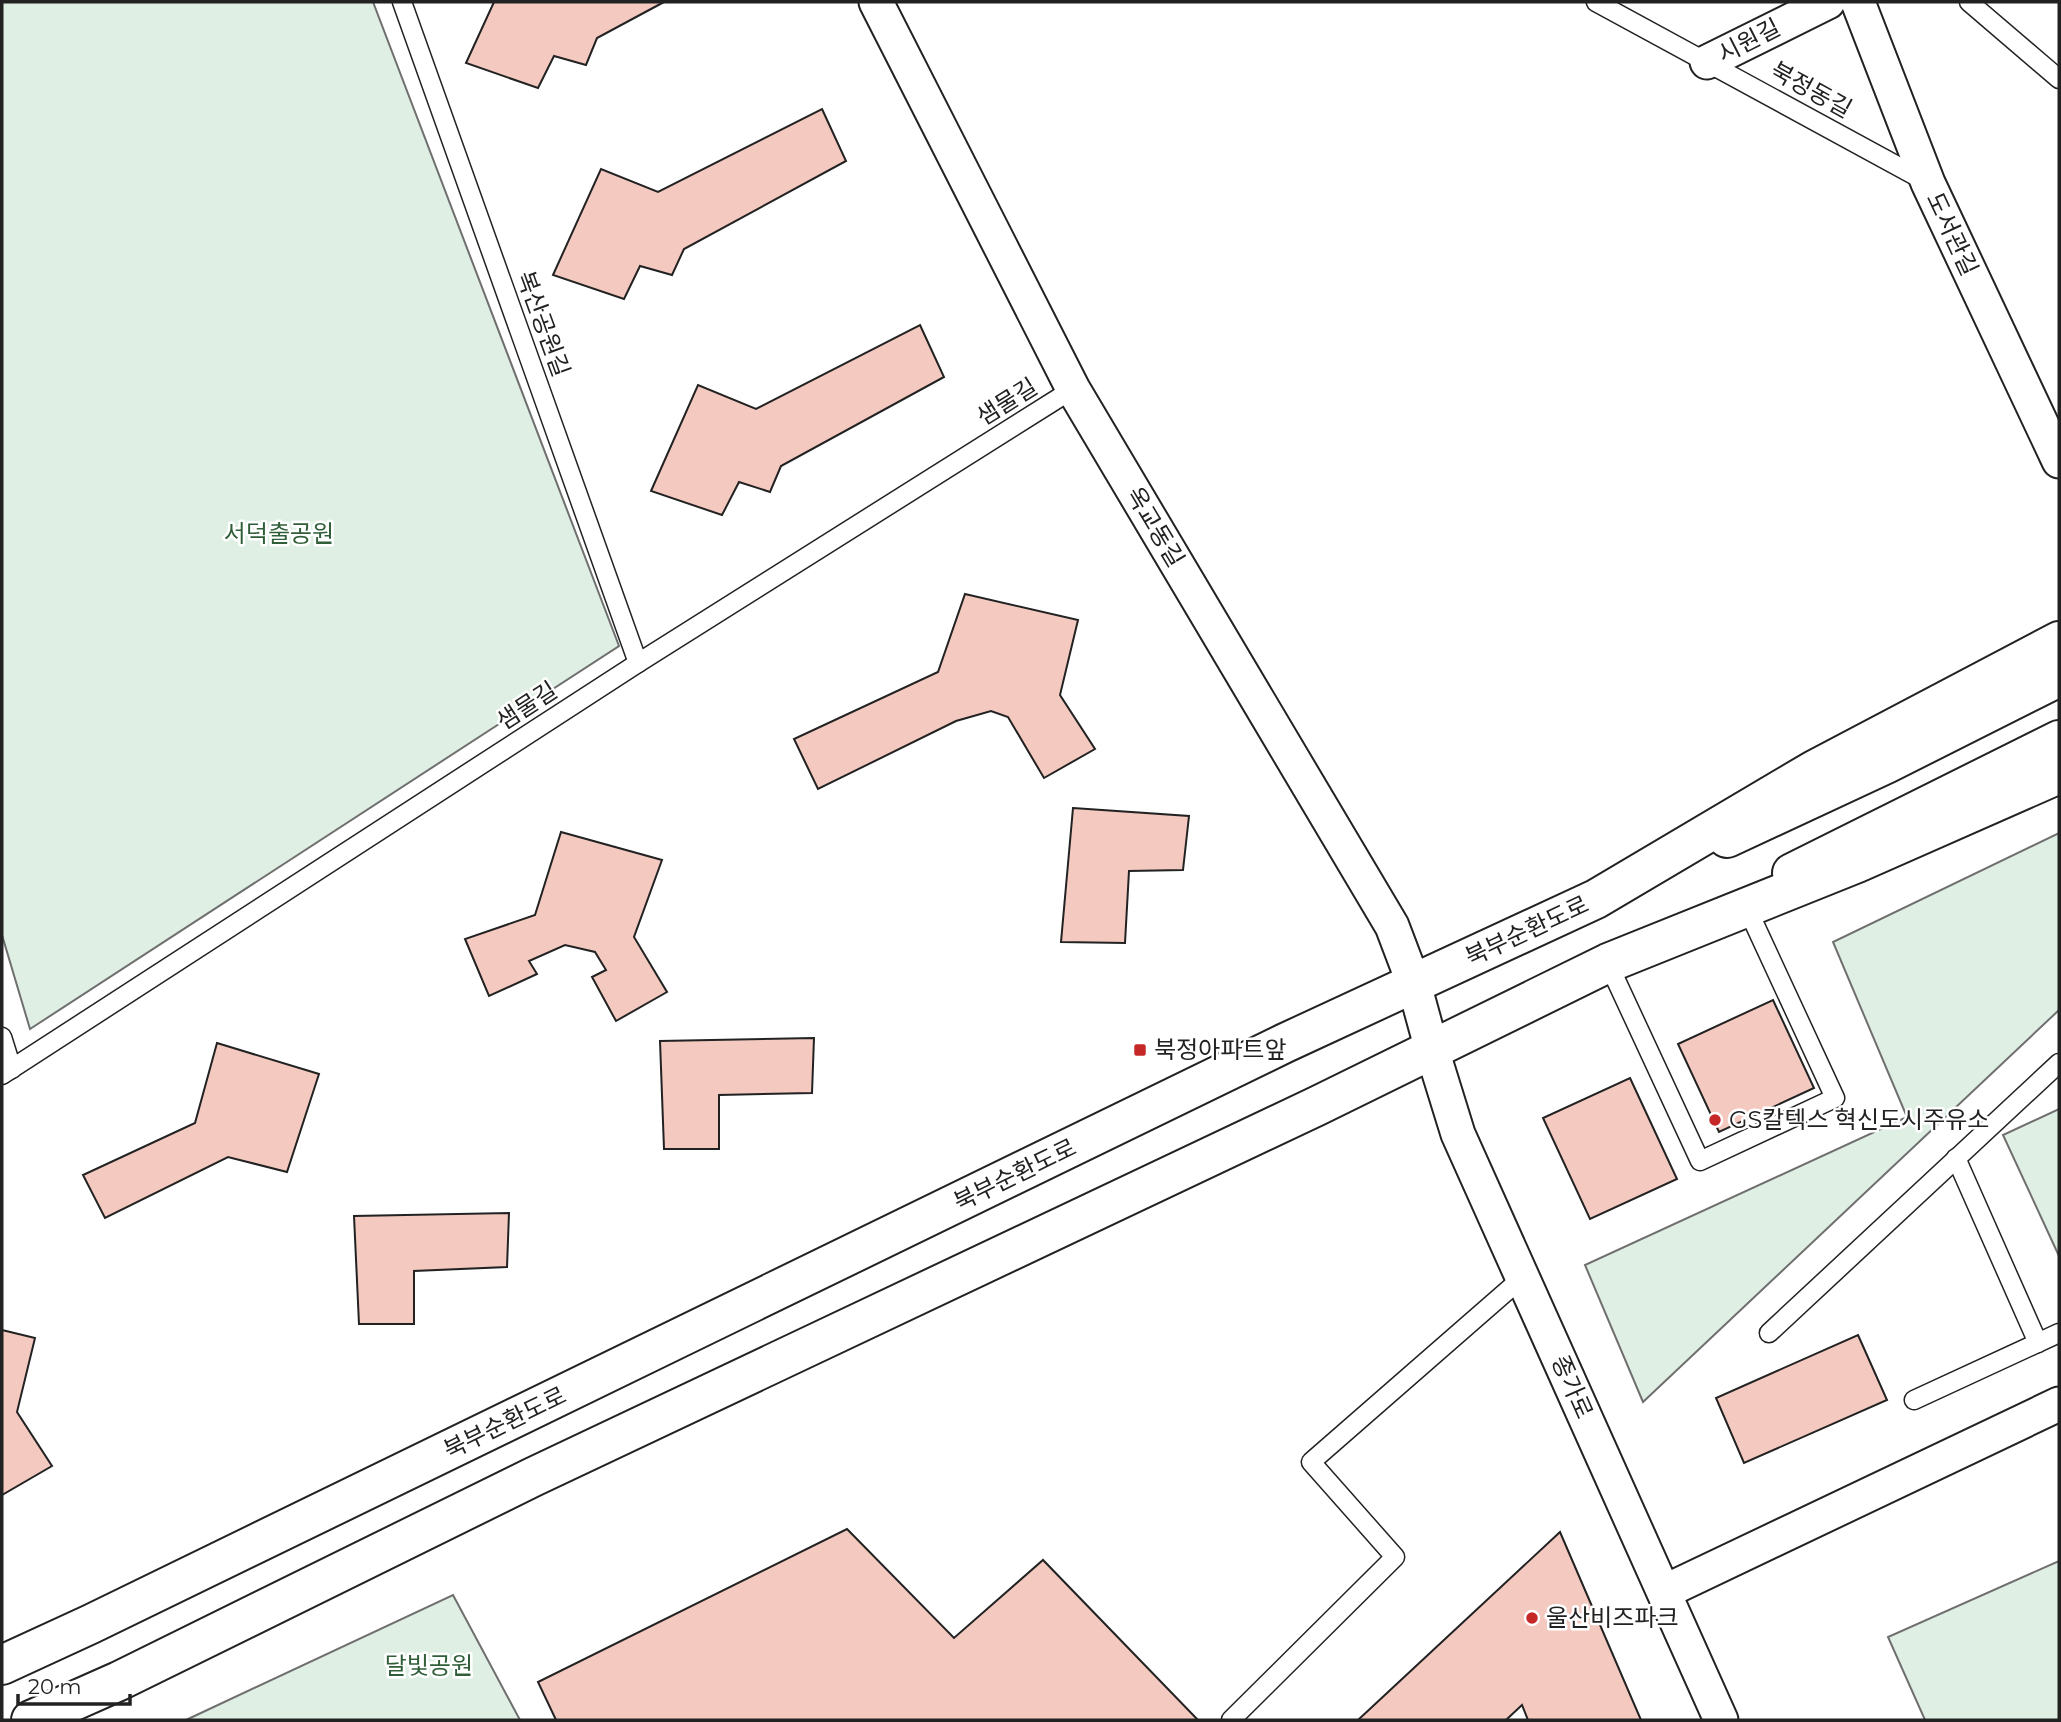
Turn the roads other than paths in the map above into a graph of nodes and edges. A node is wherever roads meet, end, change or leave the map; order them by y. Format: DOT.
graph roads {
  1 [pos="402,2"];
  2 [pos="876,2"];
  3 [pos="1596,2"];
  4 [pos="1828,2"];
  5 [pos="1857,2"];
  6 [pos="1969,2"];
  7 [pos="1707,62"];
  8 [pos="2059,79"];
  9 [pos="1928,183"];
  10 [pos="1073,389"];
  11 [pos="2059,461"];
  12 [pos="2059,641"];
  13 [pos="638,663"];
  14 [pos="2045,684"];
  15 [pos="2058,752"];
  16 [pos="1596,899"];
  17 [pos="1747,908"];
  18 [pos="1616,960"];
  19 [pos="1414,984"];
  20 [pos="2,1037"];
  21 [pos="1432,1050"];
  22 [pos="2059,1063"];
  23 [pos="7,1072"];
  24 [pos="1956,1158"];
  25 [pos="1523,1277"];
  26 [pos="1769,1333"];
  27 [pos="2059,1334"];
  28 [pos="2038,1343"];
  29 [pos="1914,1400"];
  30 [pos="2059,1405"];
  31 [pos="1664,1592"];
  32 [pos="2,1665"];
  33 [pos="31,1720"];
  34 [pos="1231,1720"];
  35 [pos="1721,1720"];
  1 -- 13 [label="lane, 복산공원길"];
  2 -- 10 [label="street, 옥교동길"];
  3 -- 7 [label="lane, 북정동길"];
  4 -- 7 [label="street, 시원길"];
  5 -- 9 [label="street, 도서관길"];
  6 -- 8 [label="lane"];
  7 -- 9 [label="lane, 북정동길"];
  9 -- 11 [label="street, 도서관길"];
  10 -- 13 [label="lane, 샘물길"];
  10 -- 19 [label="street, 옥교동길"];
  12 -- 16 [label="main road"];
  13 -- 23 [label="lane, 샘물길"];
  14 -- 16 [label="main road, 북부순환도로"];
  15 -- 17 [label="main road"];
  15 -- 18 [label="main road"];
  16 -- 19 [label="main road, 북부순환도로"];
  17 -- 18 [label="main road"];
  17 -- 18 [label="lane"];
  18 -- 21 [label="main road"];
  19 -- 21 [label="street, 옥교동길"];
  19 -- 32 [label="main road, 북부순환도로"];
  20 -- 23 [label="lane"];
  21 -- 25 [label="street, 종가로"];
  21 -- 33 [label="main road"];
  22 -- 24 [label="lane"];
  24 -- 26 [label="lane"];
  24 -- 28 [label="lane"];
  25 -- 31 [label="street, 종가로"];
  25 -- 34 [label="lane"];
  27 -- 28 [label="lane"];
  28 -- 29 [label="lane"];
  30 -- 31 [label="street"];
  31 -- 35 [label="street, 종가로"];
}
